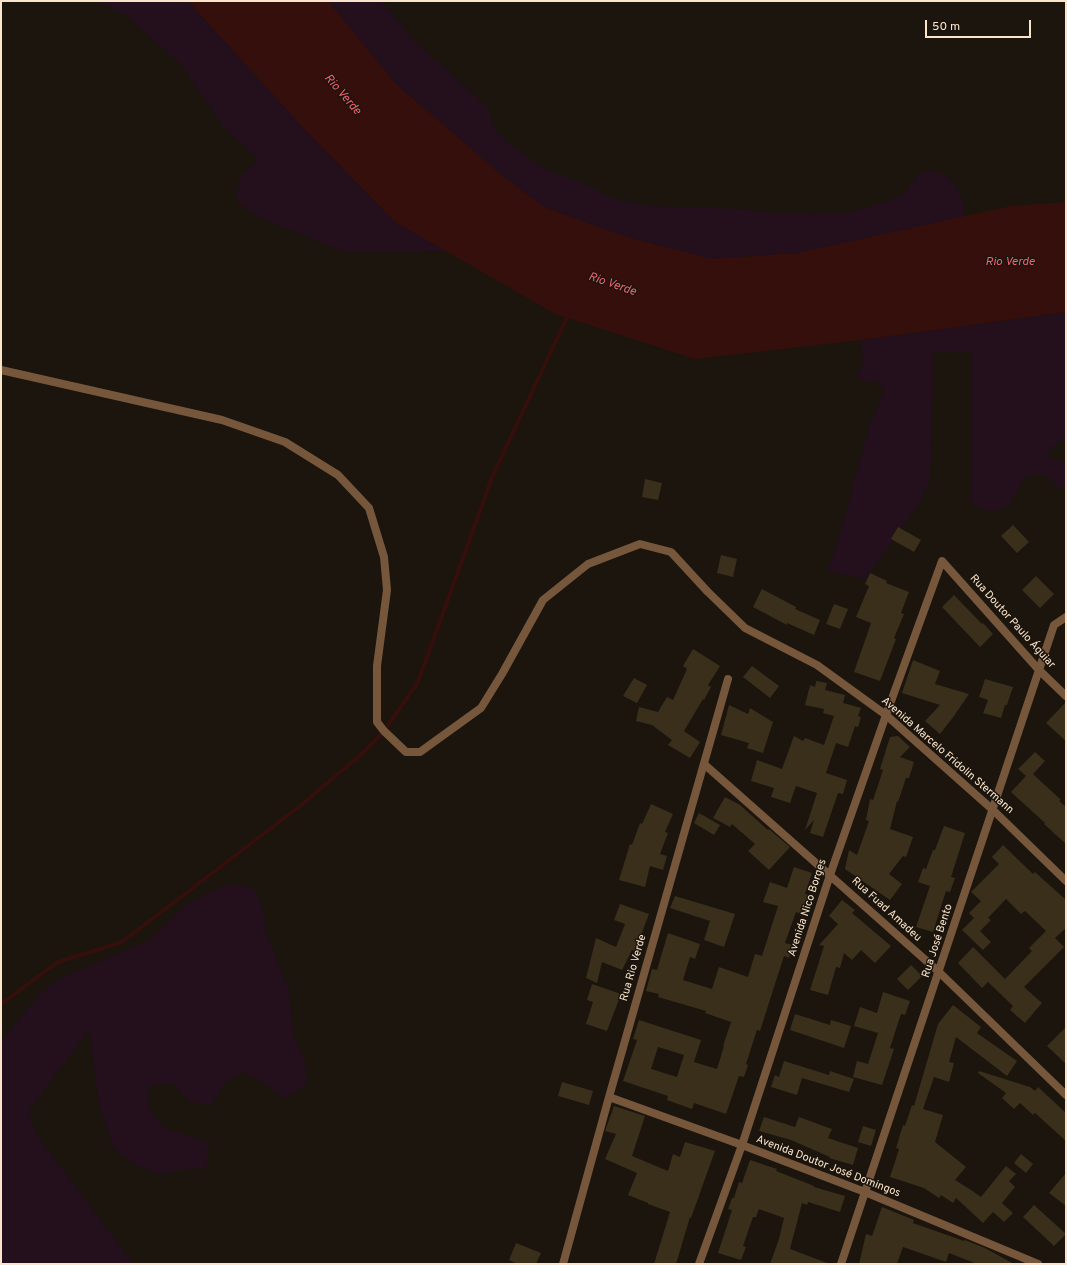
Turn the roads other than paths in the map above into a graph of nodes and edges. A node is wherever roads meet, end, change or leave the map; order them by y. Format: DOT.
graph roads {
  1 [pos="1,370"];
  2 [pos="942,561"];
  3 [pos="1066,617"];
  4 [pos="1038,670"];
  5 [pos="728,679"];
  6 [pos="1066,696"];
  7 [pos="886,715"];
  8 [pos="704,764"];
  9 [pos="993,810"];
  10 [pos="830,875"];
  11 [pos="1066,881"];
  12 [pos="939,972"];
  13 [pos="1066,1095"];
  14 [pos="608,1097"];
  15 [pos="742,1145"];
  16 [pos="865,1192"];
  17 [pos="563,1264"];
  18 [pos="699,1264"];
  19 [pos="841,1264"];
  20 [pos="1038,1264"];
  1 -- 7 [label="street, Avenida Marcelo Fridolin Stermann"];
  2 -- 4 [label="street, Rua Doutor Paulo Águiar"];
  2 -- 7 [label="street, Avenida Nico Borges"];
  3 -- 4 [label="street, Rua José Bento"];
  4 -- 6 [label="street, Rua Doutor Paulo Águiar"];
  4 -- 9 [label="street, Rua José Bento"];
  5 -- 8 [label="street, Rua Rio Verde"];
  7 -- 9 [label="street, Avenida Marcelo Fridolin Stermann"];
  7 -- 10 [label="street, Avenida Nico Borges"];
  8 -- 10 [label="street, Rua Fuad Amadeu"];
  8 -- 14 [label="street, Rua Rio Verde"];
  9 -- 11 [label="street, Avenida Marcelo Fridolin Stermann"];
  9 -- 12 [label="street, Rua José Bento"];
  10 -- 12 [label="street, Rua Fuad Amadeu"];
  10 -- 15 [label="street, Avenida Nico Borges"];
  12 -- 13 [label="street, Rua Fuad Amadeu"];
  12 -- 16 [label="street, Rua José Bento"];
  14 -- 15 [label="street, Avenida Doutor José Domingos"];
  14 -- 17 [label="street, Rua Rio Verde"];
  15 -- 16 [label="street, Avenida Doutor José Domingos"];
  15 -- 18 [label="street, Avenida Nico Borges"];
  16 -- 19 [label="street, Rua José Bento"];
  16 -- 20 [label="street, Avenida Doutor José Domingos"];
}
